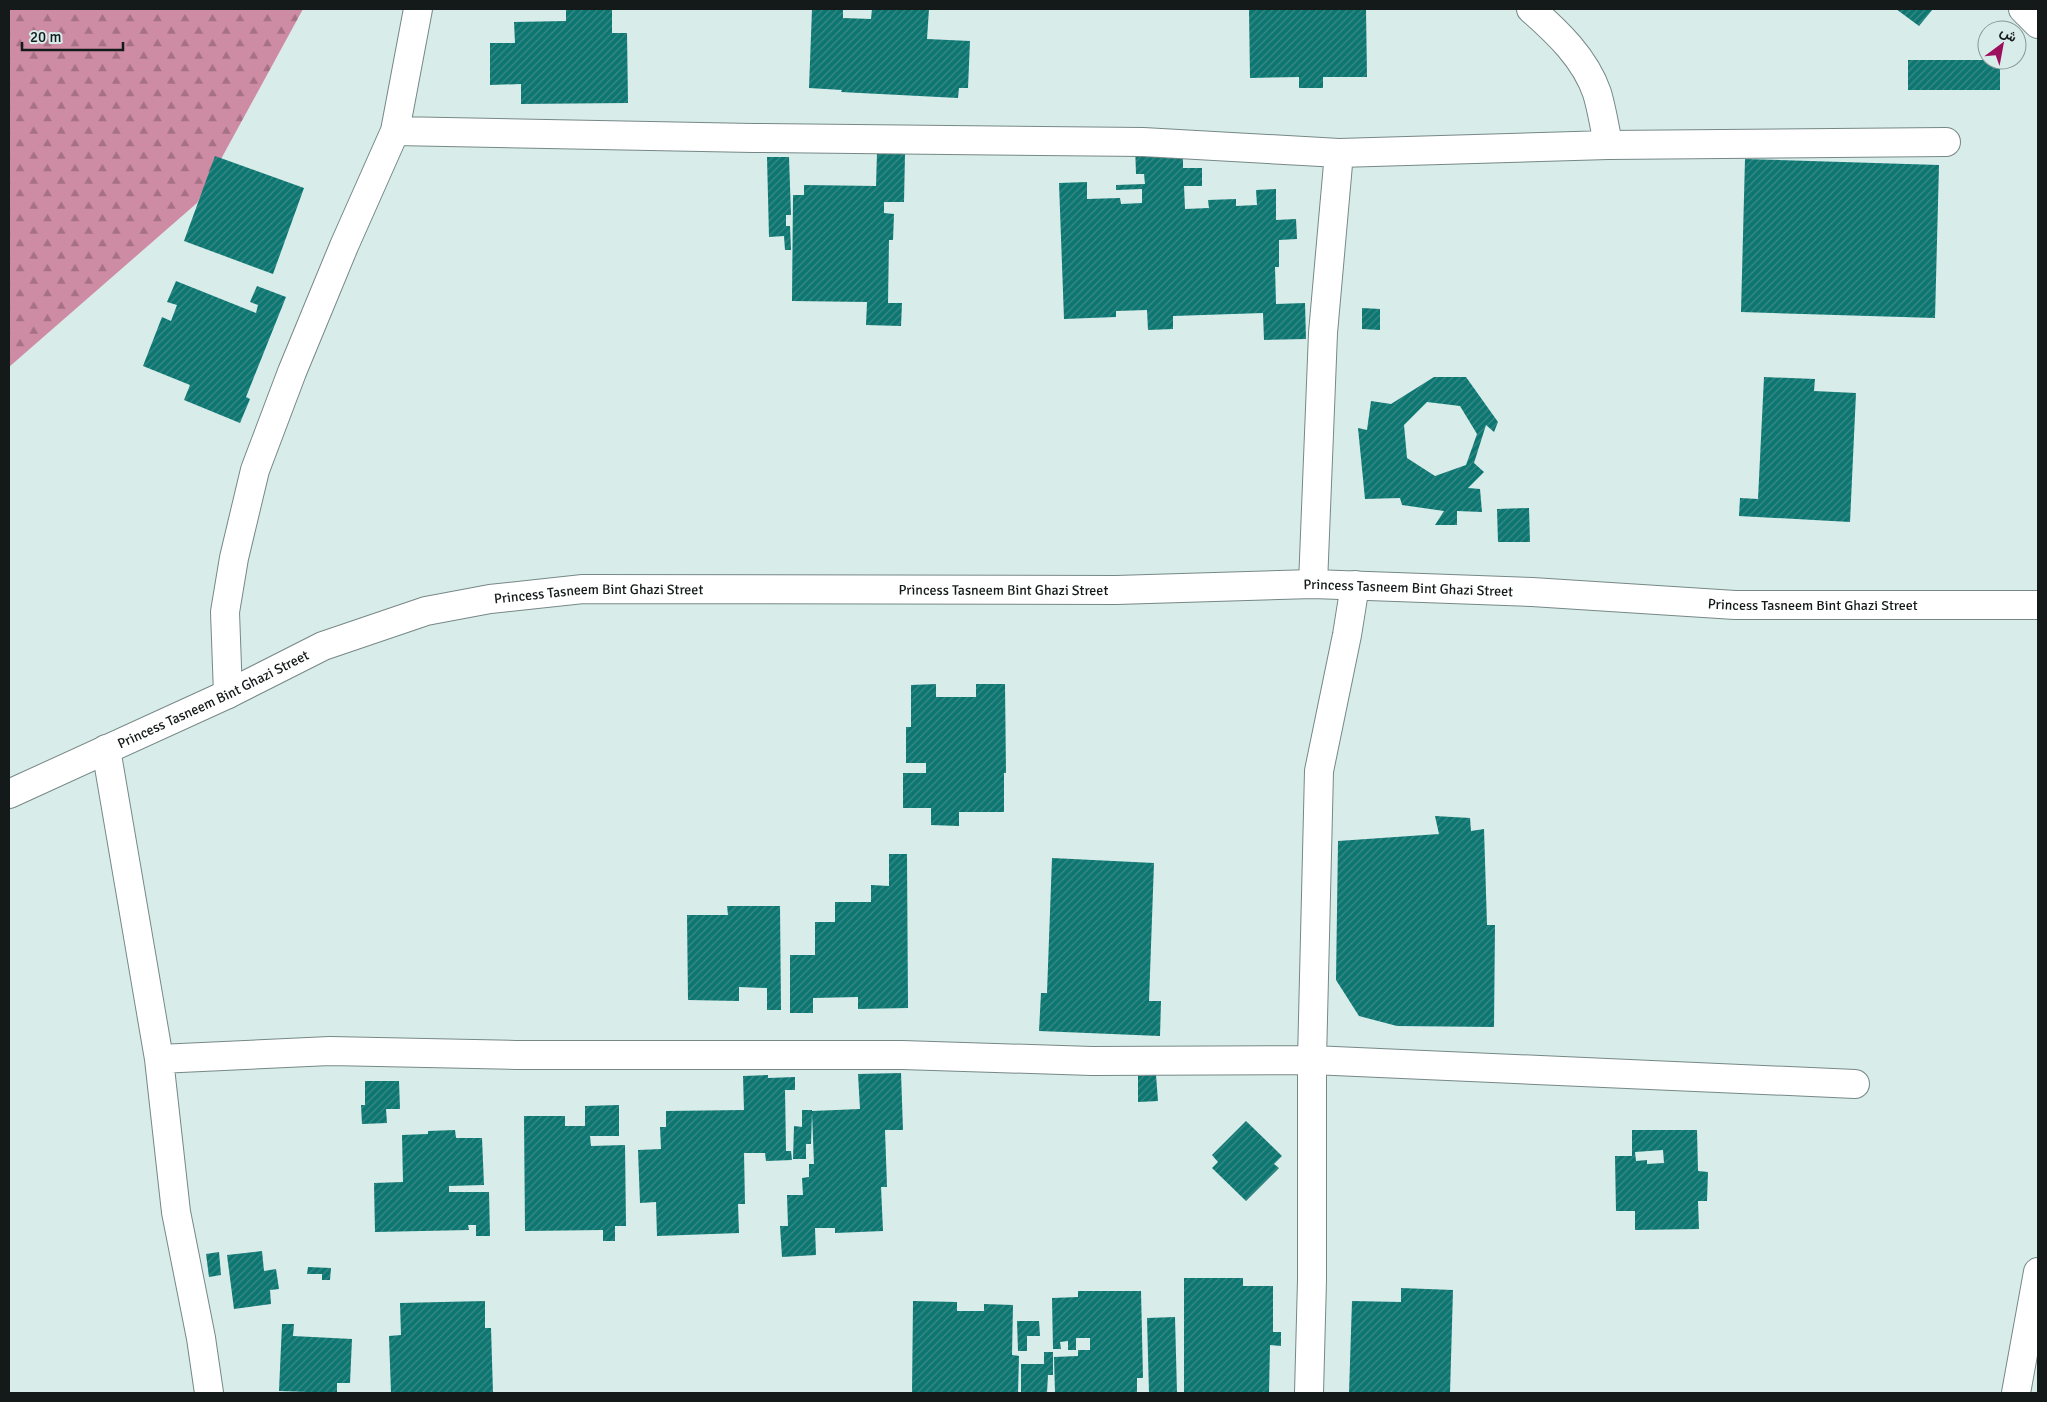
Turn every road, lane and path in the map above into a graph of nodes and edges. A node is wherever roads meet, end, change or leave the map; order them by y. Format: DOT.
graph roads {
  1 [pos="418,9"];
  2 [pos="1531,9"];
  3 [pos="2024,9"];
  4 [pos="2038,24"];
  5 [pos="395,131"];
  6 [pos="1946,142"];
  7 [pos="1608,146"];
  8 [pos="1339,153"];
  9 [pos="1314,584"];
  10 [pos="1355,585"];
  11 [pos="2038,605"];
  12 [pos="228,694"];
  13 [pos="106,749"];
  14 [pos="9,794"];
  15 [pos="158,1059"];
  16 [pos="1312,1060"];
  17 [pos="1855,1084"];
  18 [pos="2038,1272"];
  19 [pos="2033,1328"];
  20 [pos="209,1393"];
  21 [pos="1308,1393"];
  22 [pos="2016,1393"];
  1 -- 5 [label="street"];
  2 -- 7 [label="street"];
  3 -- 4 [label="street"];
  5 -- 8 [label="street"];
  5 -- 12 [label="street"];
  6 -- 7 [label="street"];
  7 -- 8 [label="street"];
  8 -- 9 [label="street"];
  9 -- 10 [label="street, Princess Tasneem Bint Ghazi Street"];
  9 -- 12 [label="street, Princess Tasneem Bint Ghazi Street"];
  10 -- 11 [label="street, Princess Tasneem Bint Ghazi Street"];
  10 -- 16 [label="street"];
  12 -- 13 [label="street, Princess Tasneem Bint Ghazi Street"];
  13 -- 14 [label="street, Princess Tasneem Bint Ghazi Street"];
  13 -- 15 [label="street"];
  15 -- 16 [label="street"];
  15 -- 20 [label="street"];
  16 -- 17 [label="street"];
  16 -- 21 [label="street"];
  18 -- 19 [label="street"];
  19 -- 22 [label="street"];
}
